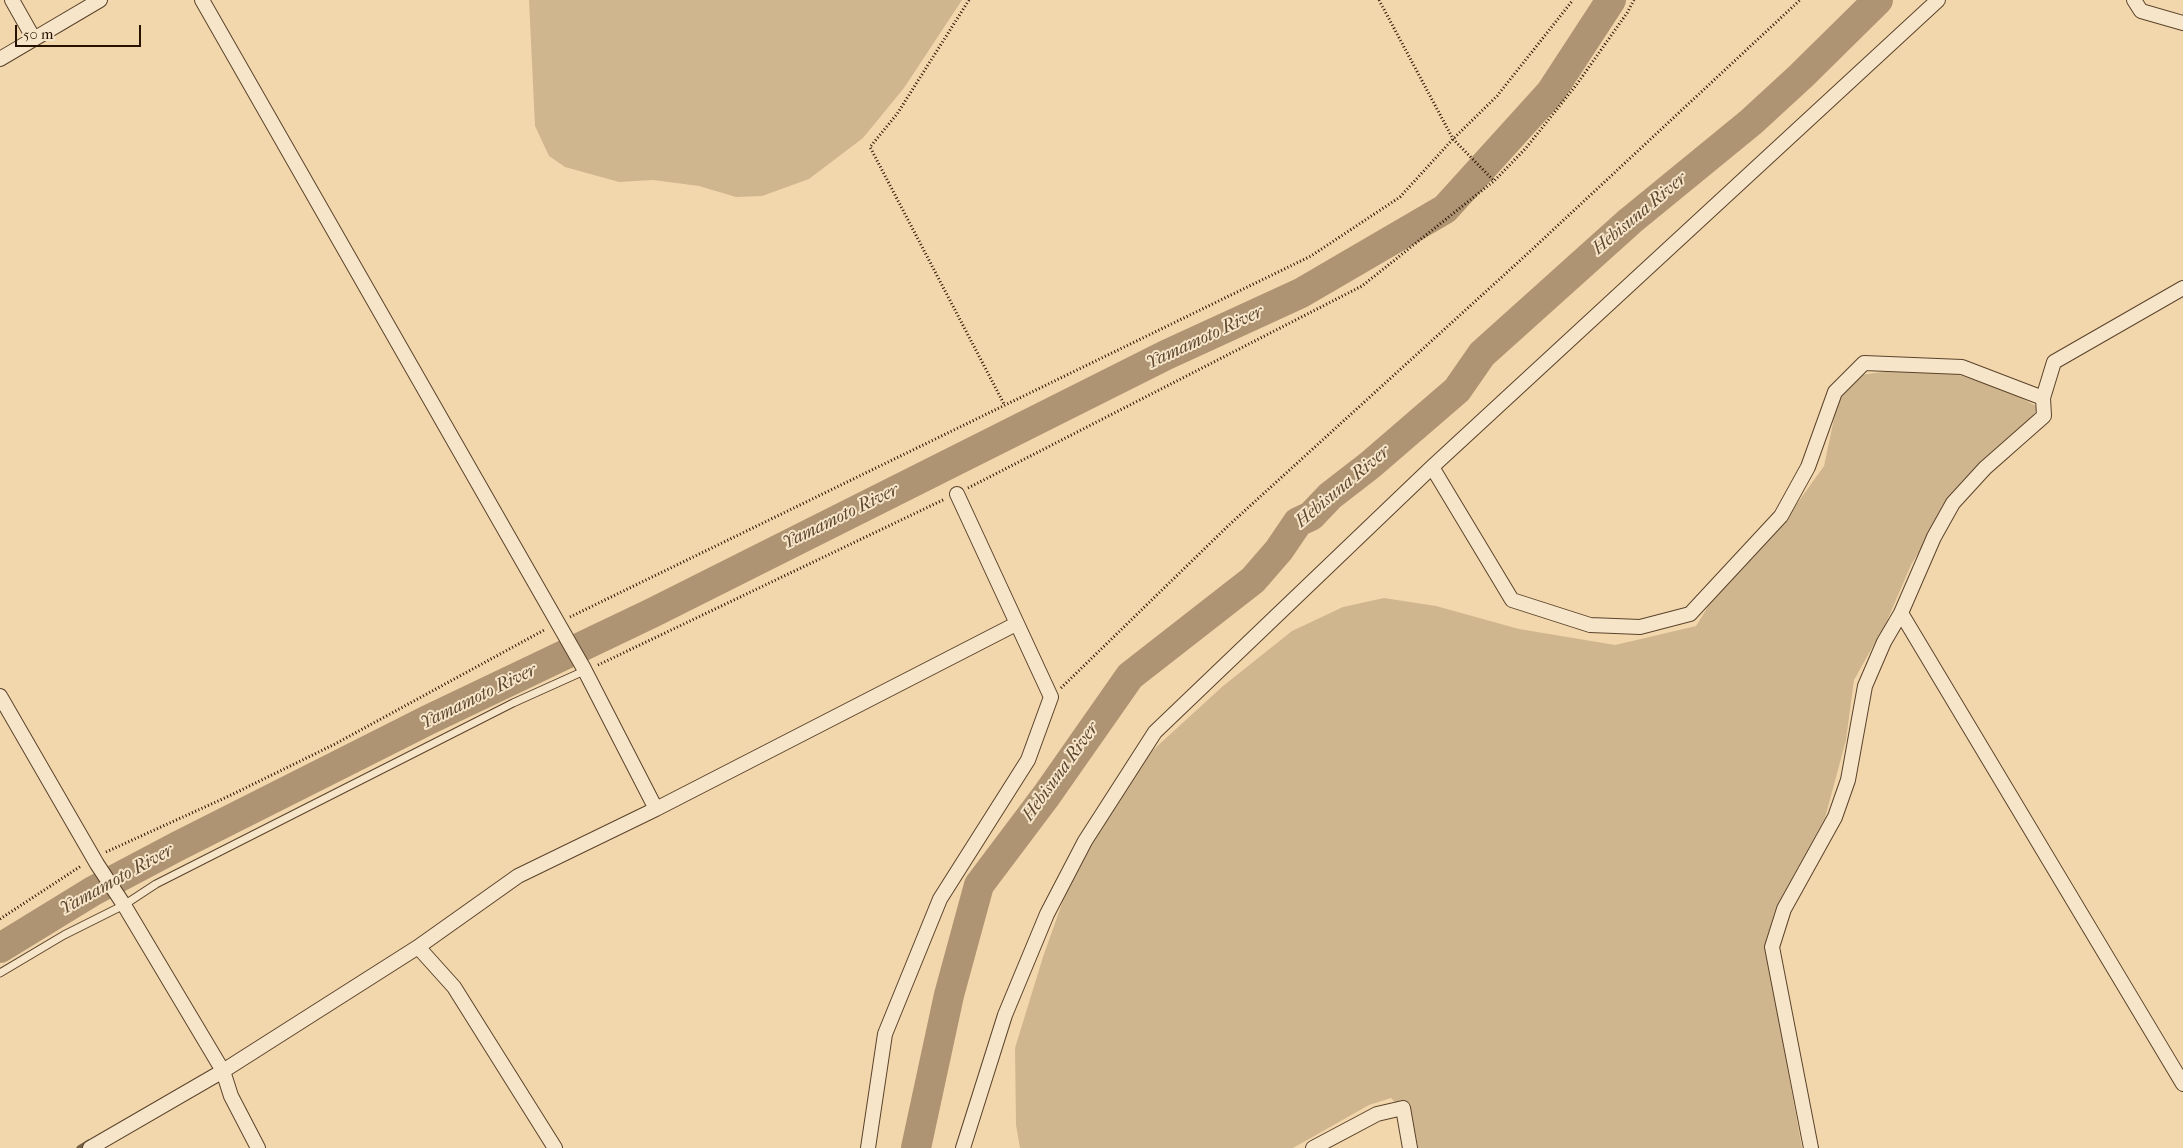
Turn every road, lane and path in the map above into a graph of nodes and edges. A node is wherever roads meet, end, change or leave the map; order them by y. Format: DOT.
graph roads {
  1 [pos="12,0"];
  2 [pos="100,0"];
  3 [pos="202,0"];
  4 [pos="968,0"];
  5 [pos="1380,0"];
  6 [pos="1574,0"];
  7 [pos="1634,0"];
  8 [pos="1800,0"];
  9 [pos="1938,0"];
  10 [pos="2134,0"];
  11 [pos="2183,23"];
  12 [pos="34,39"];
  13 [pos="0,59"];
  14 [pos="1453,139"];
  15 [pos="1494,181"];
  16 [pos="2183,288"];
  17 [pos="2043,398"];
  18 [pos="1004,404"];
  19 [pos="1432,467"];
  20 [pos="957,494"];
  21 [pos="1901,614"];
  22 [pos="1016,624"];
  23 [pos="559,627"];
  24 [pos="584,669"];
  25 [pos="0,696"];
  26 [pos="1051,697"];
  27 [pos="656,809"];
  28 [pos="96,861"];
  29 [pos="122,902"];
  30 [pos="0,919"];
  31 [pos="418,947"];
  32 [pos="0,974"];
  33 [pos="223,1071"];
  34 [pos="2183,1084"];
  35 [pos="90,1148"];
  36 [pos="258,1148"];
  37 [pos="556,1148"];
  38 [pos="868,1148"];
  39 [pos="963,1148"];
  40 [pos="1313,1148"];
  41 [pos="1410,1148"];
  42 [pos="1811,1148"];
  1 -- 12 [label="street"];
  2 -- 12 [label="street"];
  3 -- 23 [label="street"];
  4 -- 18 [label="path"];
  5 -- 14 [label="path"];
  6 -- 14 [label="path"];
  7 -- 15 [label="path"];
  8 -- 26 [label="path"];
  9 -- 19 [label="street"];
  10 -- 11 [label="street"];
  12 -- 13 [label="street"];
  14 -- 15 [label="path"];
  14 -- 18 [label="path"];
  15 -- 20 [label="path"];
  16 -- 17 [label="street"];
  17 -- 19 [label="street"];
  17 -- 21 [label="street"];
  18 -- 23 [label="path"];
  19 -- 39 [label="street"];
  20 -- 22 [label="street"];
  20 -- 24 [label="path"];
  21 -- 34 [label="street"];
  21 -- 42 [label="street"];
  22 -- 26 [label="street"];
  22 -- 27 [label="street"];
  23 -- 24 [label="street"];
  23 -- 28 [label="path"];
  24 -- 27 [label="street"];
  24 -- 29 [label="lane"];
  25 -- 28 [label="street"];
  26 -- 38 [label="street"];
  27 -- 31 [label="street"];
  28 -- 29 [label="street"];
  28 -- 30 [label="path"];
  29 -- 32 [label="lane"];
  29 -- 33 [label="street"];
  31 -- 33 [label="street"];
  31 -- 37 [label="street"];
  33 -- 35 [label="street"];
  33 -- 36 [label="street"];
  40 -- 41 [label="street"];
}
